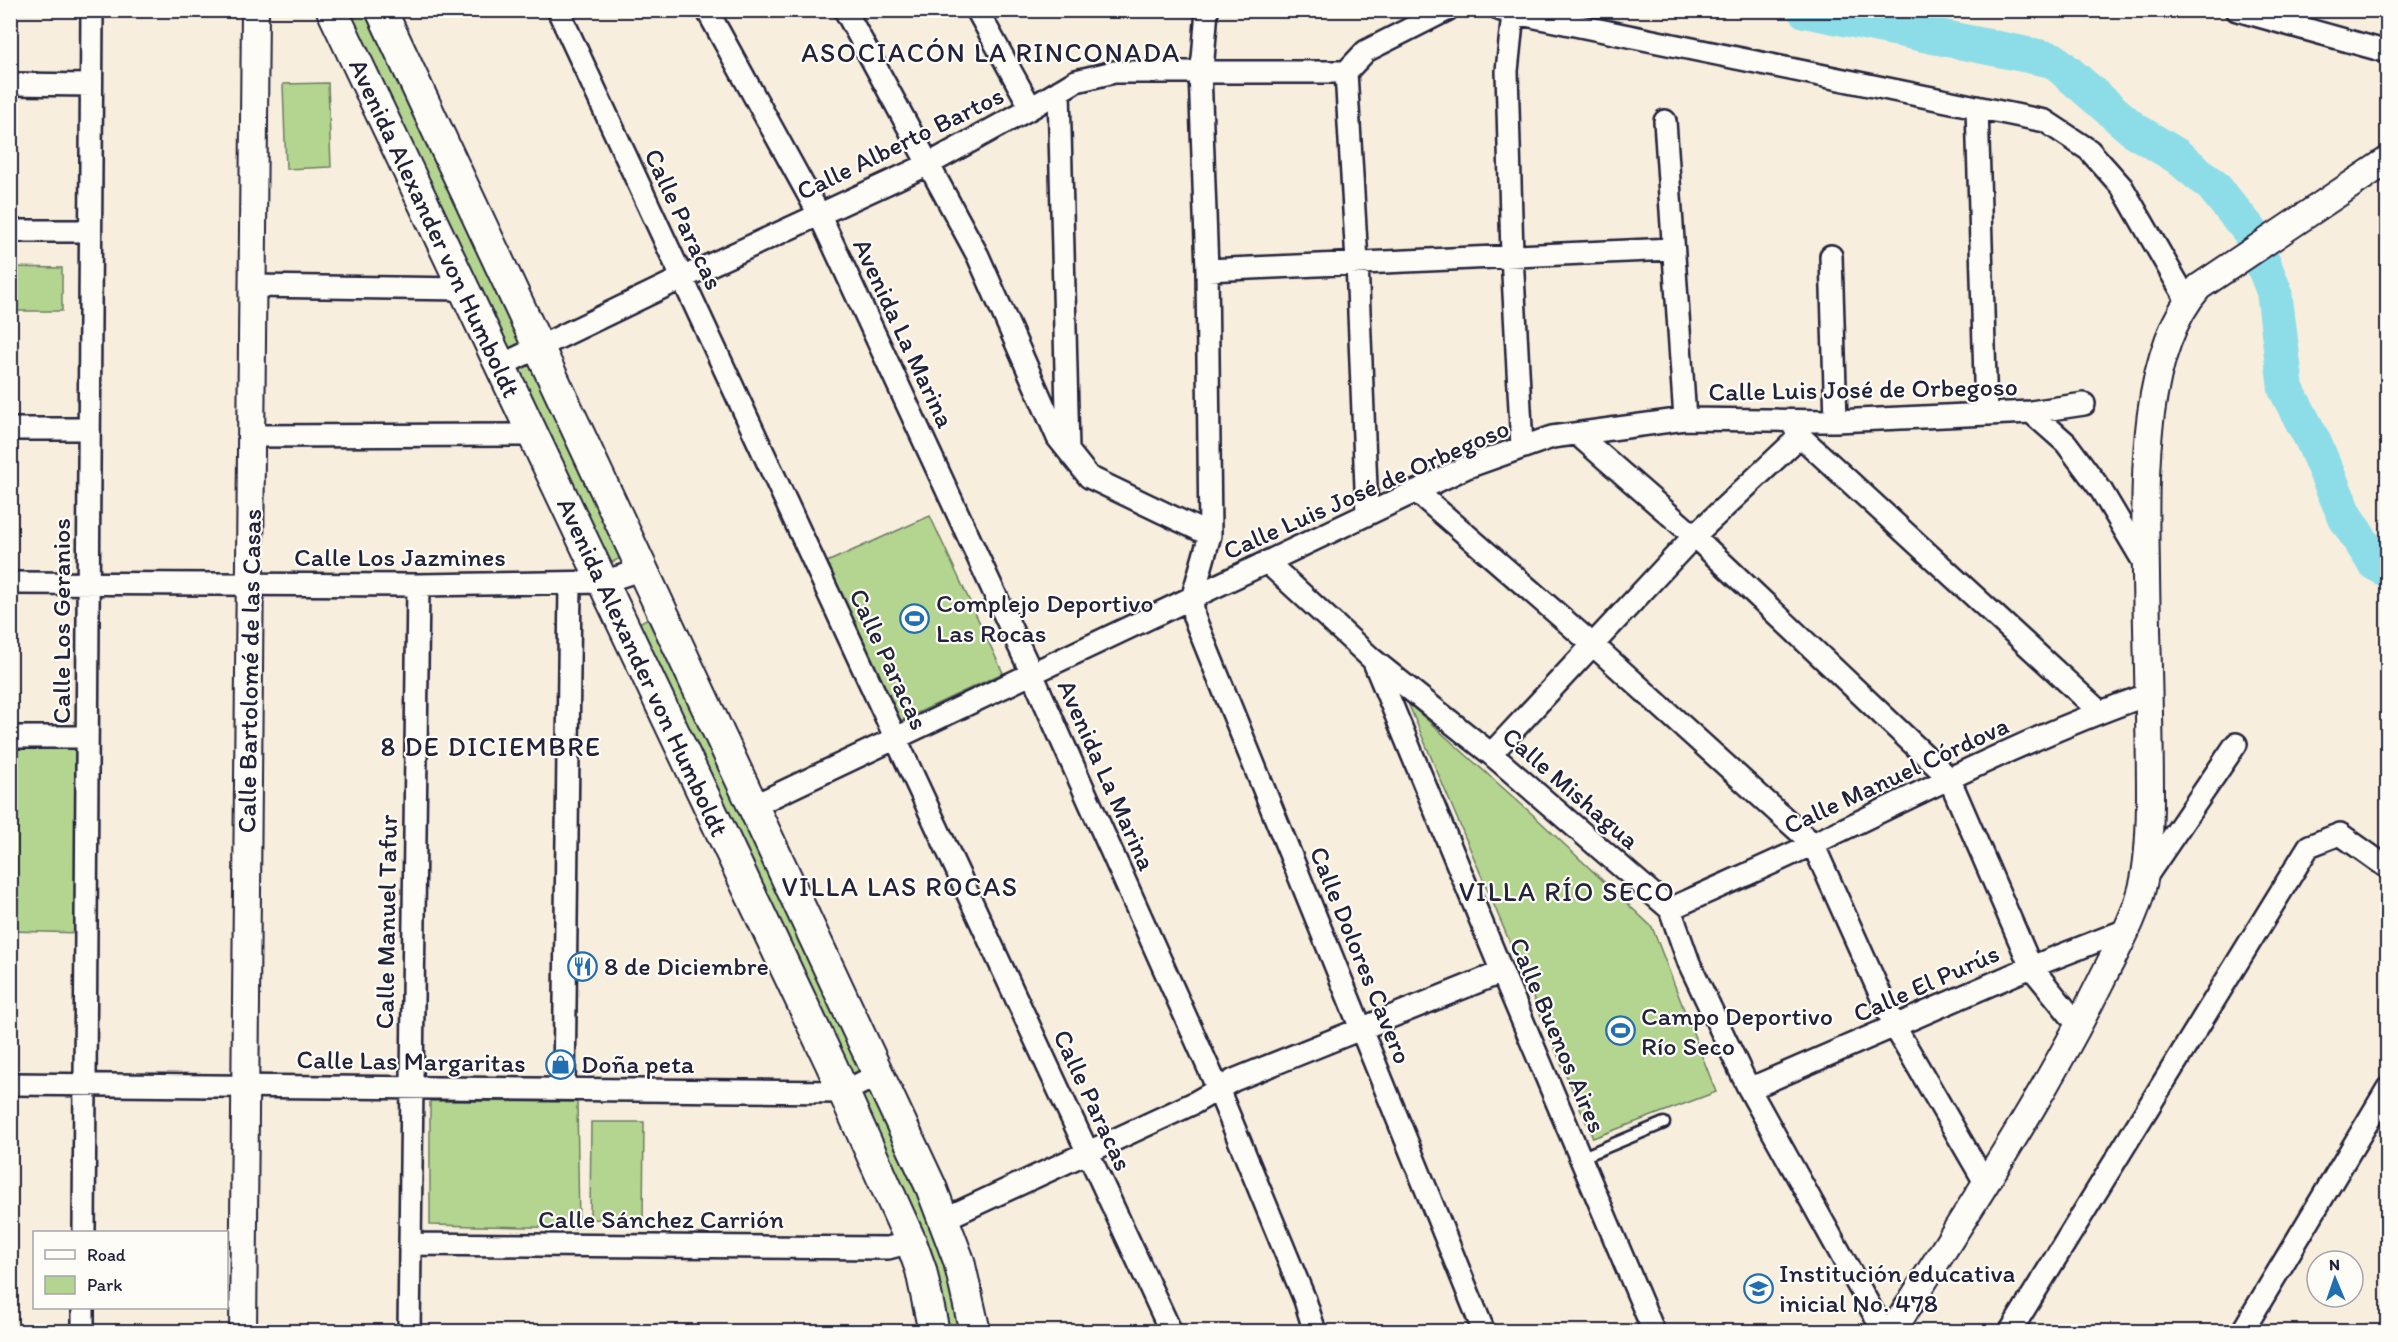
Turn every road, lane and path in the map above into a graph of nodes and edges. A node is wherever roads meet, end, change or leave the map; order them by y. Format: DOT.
graph roads {
  1 [pos="92,10"];
  2 [pos="255,10"];
  3 [pos="332,10"];
  4 [pos="381,10"];
  5 [pos="558,10"];
  6 [pos="707,10"];
  7 [pos="844,10"];
  8 [pos="977,10"];
  9 [pos="1207,10"];
  10 [pos="1447,10"];
  11 [pos="2236,10"];
  12 [pos="1507,12"];
  13 [pos="2388,52"];
  14 [pos="1200,71"];
  15 [pos="1346,72"];
  16 [pos="10,84"];
  17 [pos="91,85"];
  18 [pos="1059,91"];
  19 [pos="1977,107"];
  20 [pos="1031,108"];
  21 [pos="1665,121"];
  22 [pos="2388,160"];
  23 [pos="929,164"];
  24 [pos="819,214"];
  25 [pos="10,231"];
  26 [pos="90,231"];
  27 [pos="1672,249"];
  28 [pos="1512,255"];
  29 [pos="1831,256"];
  30 [pos="1357,262"];
  31 [pos="1206,270"];
  32 [pos="682,278"];
  33 [pos="252,286"];
  34 [pos="464,289"];
  35 [pos="2193,294"];
  36 [pos="539,347"];
  37 [pos="500,366"];
  38 [pos="2084,405"];
  39 [pos="2031,412"];
  40 [pos="1986,414"];
  41 [pos="1685,419"];
  42 [pos="1836,421"];
  43 [pos="10,429"];
  44 [pos="89,429"];
  45 [pos="1795,429"];
  46 [pos="1577,434"];
  47 [pos="533,435"];
  48 [pos="251,436"];
  49 [pos="1522,447"];
  50 [pos="1068,451"];
  51 [pos="1416,491"];
  52 [pos="1367,513"];
  53 [pos="1210,535"];
  54 [pos="1694,536"];
  55 [pos="1268,563"];
  56 [pos="2146,566"];
  57 [pos="643,569"];
  58 [pos="603,582"];
  59 [pos="10,583"];
  60 [pos="88,583"];
  61 [pos="570,583"];
  62 [pos="250,584"];
  63 [pos="417,585"];
  64 [pos="1192,598"];
  65 [pos="1592,644"];
  66 [pos="1372,659"];
  67 [pos="1032,674"];
  68 [pos="2147,695"];
  69 [pos="2100,712"];
  70 [pos="10,737"];
  71 [pos="87,737"];
  72 [pos="896,738"];
  73 [pos="2236,744"];
  74 [pos="1491,754"];
  75 [pos="1949,778"];
  76 [pos="753,806"];
  77 [pos="1813,844"];
  78 [pos="2388,868"];
  79 [pos="2145,879"];
  80 [pos="1670,909"];
  81 [pos="2126,930"];
  82 [pos="2031,967"];
  83 [pos="1502,972"];
  84 [pos="2079,1026"];
  85 [pos="1895,1027"];
  86 [pos="1362,1028"];
  87 [pos="879,1076"];
  88 [pos="10,1084"];
  89 [pos="85,1084"];
  90 [pos="245,1086"];
  91 [pos="1748,1087"];
  92 [pos="411,1088"];
  93 [pos="564,1089"];
  94 [pos="1218,1089"];
  95 [pos="2388,1089"];
  96 [pos="843,1092"];
  97 [pos="1664,1123"];
  98 [pos="1088,1153"];
  99 [pos="1580,1158"];
  100 [pos="1986,1184"];
  101 [pos="944,1219"];
  102 [pos="84,1231"];
  103 [pos="911,1242"];
  104 [pos="410,1244"];
  105 [pos="83,1309"];
  106 [pos="83,1332"];
  107 [pos="243,1332"];
  108 [pos="409,1332"];
  109 [pos="934,1332"];
  110 [pos="975,1332"];
  111 [pos="1171,1332"];
  112 [pos="1315,1332"];
  113 [pos="1484,1332"];
  114 [pos="1654,1332"];
  115 [pos="1884,1332"];
  116 [pos="1892,1332"];
  117 [pos="2010,1332"];
  118 [pos="2242,1332"];
  1 -- 17 [label="street, Calle Los Geranios"];
  2 -- 33 [label="street, Calle Bartolomé de las Casas"];
  3 -- 34 [label="main road, Avenida Alexander von Humboldt"];
  4 -- 36 [label="main road, Avenida Alexander von Humboldt"];
  5 -- 32 [label="street, Calle Paracas"];
  6 -- 24 [label="street"];
  7 -- 23 [label="street"];
  8 -- 20 [label="street"];
  9 -- 14 [label="street"];
  10 -- 15 [label="street"];
  11 -- 13 [label="street"];
  12 -- 19 [label="street"];
  12 -- 28 [label="street"];
  14 -- 15 [label="street, Calle Alberto Bartos"];
  14 -- 18 [label="street, Calle Alberto Bartos"];
  14 -- 31 [label="street"];
  15 -- 30 [label="street"];
  16 -- 17 [label="street"];
  17 -- 26 [label="street, Calle Los Geranios"];
  18 -- 20 [label="street, Calle Alberto Bartos"];
  18 -- 50 [label="street"];
  19 -- 35 [label="street"];
  19 -- 40 [label="street"];
  20 -- 23 [label="street, Calle Alberto Bartos"];
  21 -- 27 [label="street"];
  22 -- 35 [label="street"];
  23 -- 24 [label="street, Calle Alberto Bartos"];
  23 -- 50 [label="street"];
  24 -- 32 [label="street, Calle Alberto Bartos"];
  24 -- 67 [label="street, Avenida La Marina"];
  25 -- 26 [label="street"];
  26 -- 44 [label="street, Calle Los Geranios"];
  27 -- 28 [label="street"];
  27 -- 41 [label="street"];
  28 -- 30 [label="street"];
  28 -- 49 [label="street"];
  29 -- 42 [label="street"];
  30 -- 31 [label="street"];
  30 -- 52 [label="street"];
  31 -- 53 [label="street"];
  32 -- 36 [label="street, Calle Alberto Bartos"];
  32 -- 72 [label="street, Calle Paracas"];
  33 -- 34 [label="street"];
  33 -- 48 [label="street, Calle Bartolomé de las Casas"];
  34 -- 37 [label="main road, Avenida Alexander von Humboldt"];
  35 -- 56 [label="street"];
  36 -- 37 [label="street, Calle Alberto Bartos"];
  36 -- 57 [label="main road, Avenida Alexander von Humboldt"];
  37 -- 47 [label="main road, Avenida Alexander von Humboldt"];
  38 -- 39 [label="street, Calle Luis José de Orbegoso"];
  39 -- 40 [label="street, Calle Luis José de Orbegoso"];
  39 -- 56 [label="street"];
  40 -- 42 [label="street, Calle Luis José de Orbegoso"];
  41 -- 45 [label="street, Calle Luis José de Orbegoso"];
  41 -- 46 [label="street, Calle Luis José de Orbegoso"];
  42 -- 45 [label="street, Calle Luis José de Orbegoso"];
  43 -- 44 [label="street"];
  44 -- 60 [label="street, Calle Los Geranios"];
  45 -- 54 [label="street"];
  45 -- 69 [label="street"];
  46 -- 49 [label="street, Calle Luis José de Orbegoso"];
  46 -- 54 [label="street"];
  47 -- 48 [label="street"];
  47 -- 58 [label="main road, Avenida Alexander von Humboldt"];
  48 -- 62 [label="street, Calle Bartolomé de las Casas"];
  49 -- 51 [label="street, Calle Luis José de Orbegoso"];
  50 -- 53 [label="street"];
  51 -- 52 [label="street, Calle Luis José de Orbegoso"];
  51 -- 65 [label="street"];
  52 -- 55 [label="street, Calle Luis José de Orbegoso"];
  53 -- 64 [label="street"];
  54 -- 65 [label="street"];
  54 -- 75 [label="street"];
  55 -- 64 [label="street, Calle Luis José de Orbegoso"];
  55 -- 66 [label="street, Calle Mishagua"];
  56 -- 68 [label="street"];
  57 -- 58 [label="street, Calle Los Jazmines"];
  57 -- 76 [label="main road, Avenida Alexander von Humboldt"];
  58 -- 61 [label="street, Calle Los Jazmines"];
  58 -- 96 [label="main road, Avenida Alexander von Humboldt"];
  59 -- 60 [label="street, Calle Los Jazmines"];
  60 -- 62 [label="street, Calle Los Jazmines"];
  60 -- 71 [label="street, Calle Los Geranios"];
  61 -- 63 [label="street, Calle Los Jazmines"];
  61 -- 93 [label="street"];
  62 -- 63 [label="street, Calle Los Jazmines"];
  62 -- 90 [label="street, Calle Bartolomé de las Casas"];
  63 -- 92 [label="street, Calle Manuel Tafur"];
  64 -- 67 [label="street, Calle Luis José de Orbegoso"];
  64 -- 86 [label="street, Calle Dolores Cavero"];
  65 -- 74 [label="street"];
  65 -- 77 [label="street"];
  66 -- 74 [label="street, Calle Mishagua"];
  66 -- 83 [label="street, Calle Buenos Aires"];
  67 -- 72 [label="street, Calle Luis José de Orbegoso"];
  67 -- 94 [label="street, Avenida La Marina"];
  68 -- 69 [label="street, Calle Manuel Córdova"];
  68 -- 79 [label="street"];
  69 -- 75 [label="street, Calle Manuel Córdova"];
  70 -- 71 [label="street"];
  71 -- 89 [label="street, Calle Los Geranios"];
  72 -- 76 [label="street, Calle Luis José de Orbegoso"];
  72 -- 98 [label="street, Calle Paracas"];
  73 -- 79 [label="street"];
  74 -- 80 [label="street, Calle Mishagua"];
  75 -- 77 [label="street, Calle Manuel Córdova"];
  75 -- 82 [label="street"];
  76 -- 87 [label="main road, Avenida Alexander von Humboldt"];
  77 -- 80 [label="street, Calle Manuel Córdova"];
  77 -- 85 [label="street"];
  78 -- 117 [label="street"];
  79 -- 81 [label="street"];
  80 -- 91 [label="street, Calle Mishagua"];
  81 -- 82 [label="street, Calle El Purús"];
  81 -- 84 [label="street"];
  82 -- 84 [label="street"];
  82 -- 85 [label="street, Calle El Purús"];
  83 -- 86 [label="street"];
  83 -- 99 [label="street, Calle Buenos Aires"];
  84 -- 100 [label="street"];
  85 -- 91 [label="street, Calle El Purús"];
  85 -- 100 [label="street"];
  86 -- 94 [label="street"];
  86 -- 113 [label="street, Calle Dolores Cavero"];
  87 -- 96 [label="street, Calle Las Margaritas"];
  87 -- 101 [label="main road, Avenida Alexander von Humboldt"];
  88 -- 89 [label="street, Calle Las Margaritas"];
  89 -- 90 [label="street, Calle Las Margaritas"];
  89 -- 102 [label="street, Calle Los Geranios"];
  90 -- 92 [label="street, Calle Las Margaritas"];
  90 -- 107 [label="street, Calle Bartolomé de las Casas"];
  91 -- 115 [label="street, Calle Mishagua"];
  92 -- 93 [label="street, Calle Las Margaritas"];
  92 -- 104 [label="street, Calle Manuel Tafur"];
  93 -- 96 [label="street, Calle Las Margaritas"];
  94 -- 98 [label="street"];
  94 -- 112 [label="street, Avenida La Marina"];
  95 -- 118 [label="street"];
  96 -- 103 [label="main road, Avenida Alexander von Humboldt"];
  97 -- 99 [label="lane"];
  98 -- 101 [label="street"];
  98 -- 111 [label="street, Calle Paracas"];
  99 -- 114 [label="street, Calle Buenos Aires"];
  100 -- 116 [label="street"];
  101 -- 110 [label="main road, Avenida Alexander von Humboldt"];
  103 -- 104 [label="street, Calle Sánchez Carrión"];
  103 -- 109 [label="main road, Avenida Alexander von Humboldt"];
  104 -- 108 [label="street, Calle Manuel Tafur"];
  105 -- 106 [label="street"];
}
